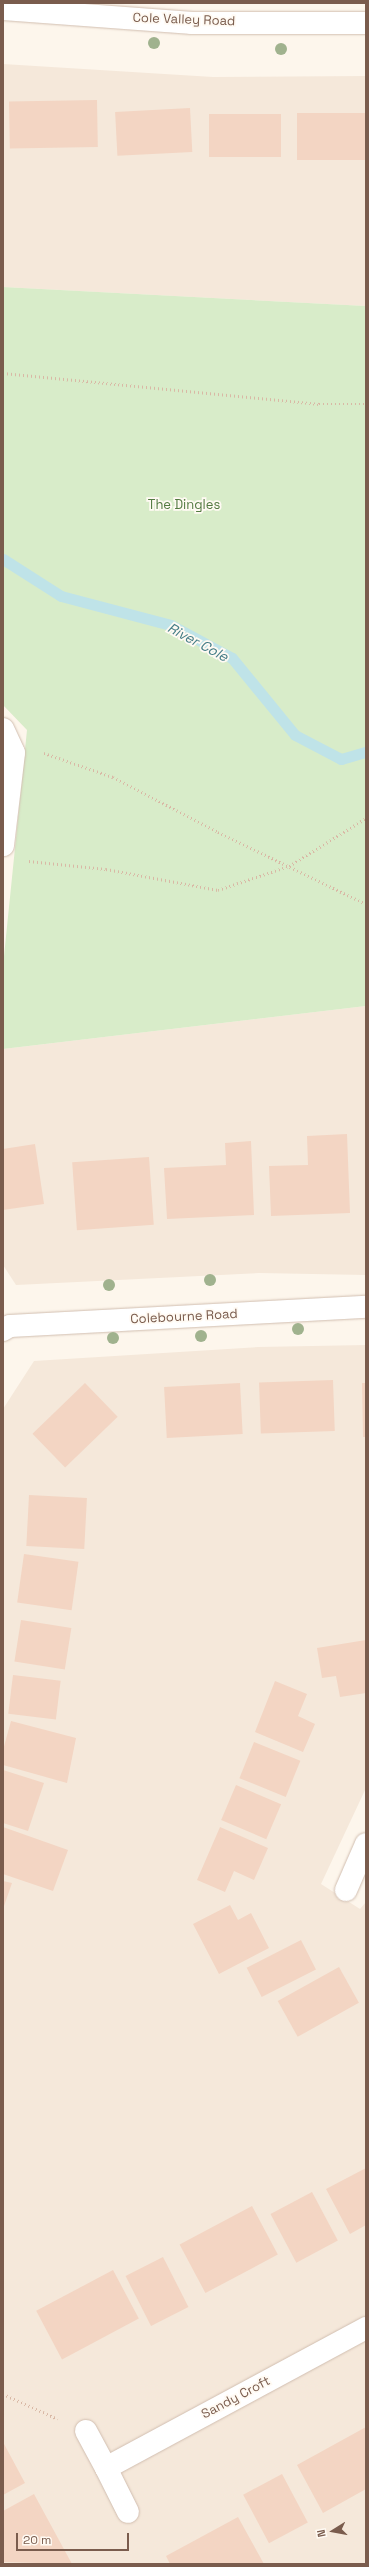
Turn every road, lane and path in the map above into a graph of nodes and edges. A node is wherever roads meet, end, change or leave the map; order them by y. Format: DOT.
graph roads {
  1 [pos="3,9"];
  2 [pos="366,23"];
  3 [pos="3,372"];
  4 [pos="366,404"];
  5 [pos="3,728"];
  6 [pos="40,751"];
  7 [pos="366,818"];
  8 [pos="3,845"];
  9 [pos="27,861"];
  10 [pos="289,866"];
  11 [pos="366,904"];
  12 [pos="366,1308"];
  13 [pos="3,1330"];
  14 [pos="366,1844"];
  15 [pos="346,1890"];
  16 [pos="366,2328"];
  17 [pos="3,2394"];
  18 [pos="86,2431"];
  19 [pos="106,2468"];
  20 [pos="128,2512"];
  1 -- 2 [label="street, Cole Valley Road"];
  3 -- 4 [label="path"];
  5 -- 8 [label="street"];
  6 -- 10 [label="path"];
  7 -- 10 [label="path"];
  9 -- 10 [label="path"];
  10 -- 11 [label="path"];
  12 -- 13 [label="street, Colebourne Road"];
  14 -- 15 [label="street"];
  16 -- 19 [label="street, Sandy Croft"];
  17 -- 18 [label="path"];
  18 -- 19 [label="street"];
  19 -- 20 [label="street"];
}
